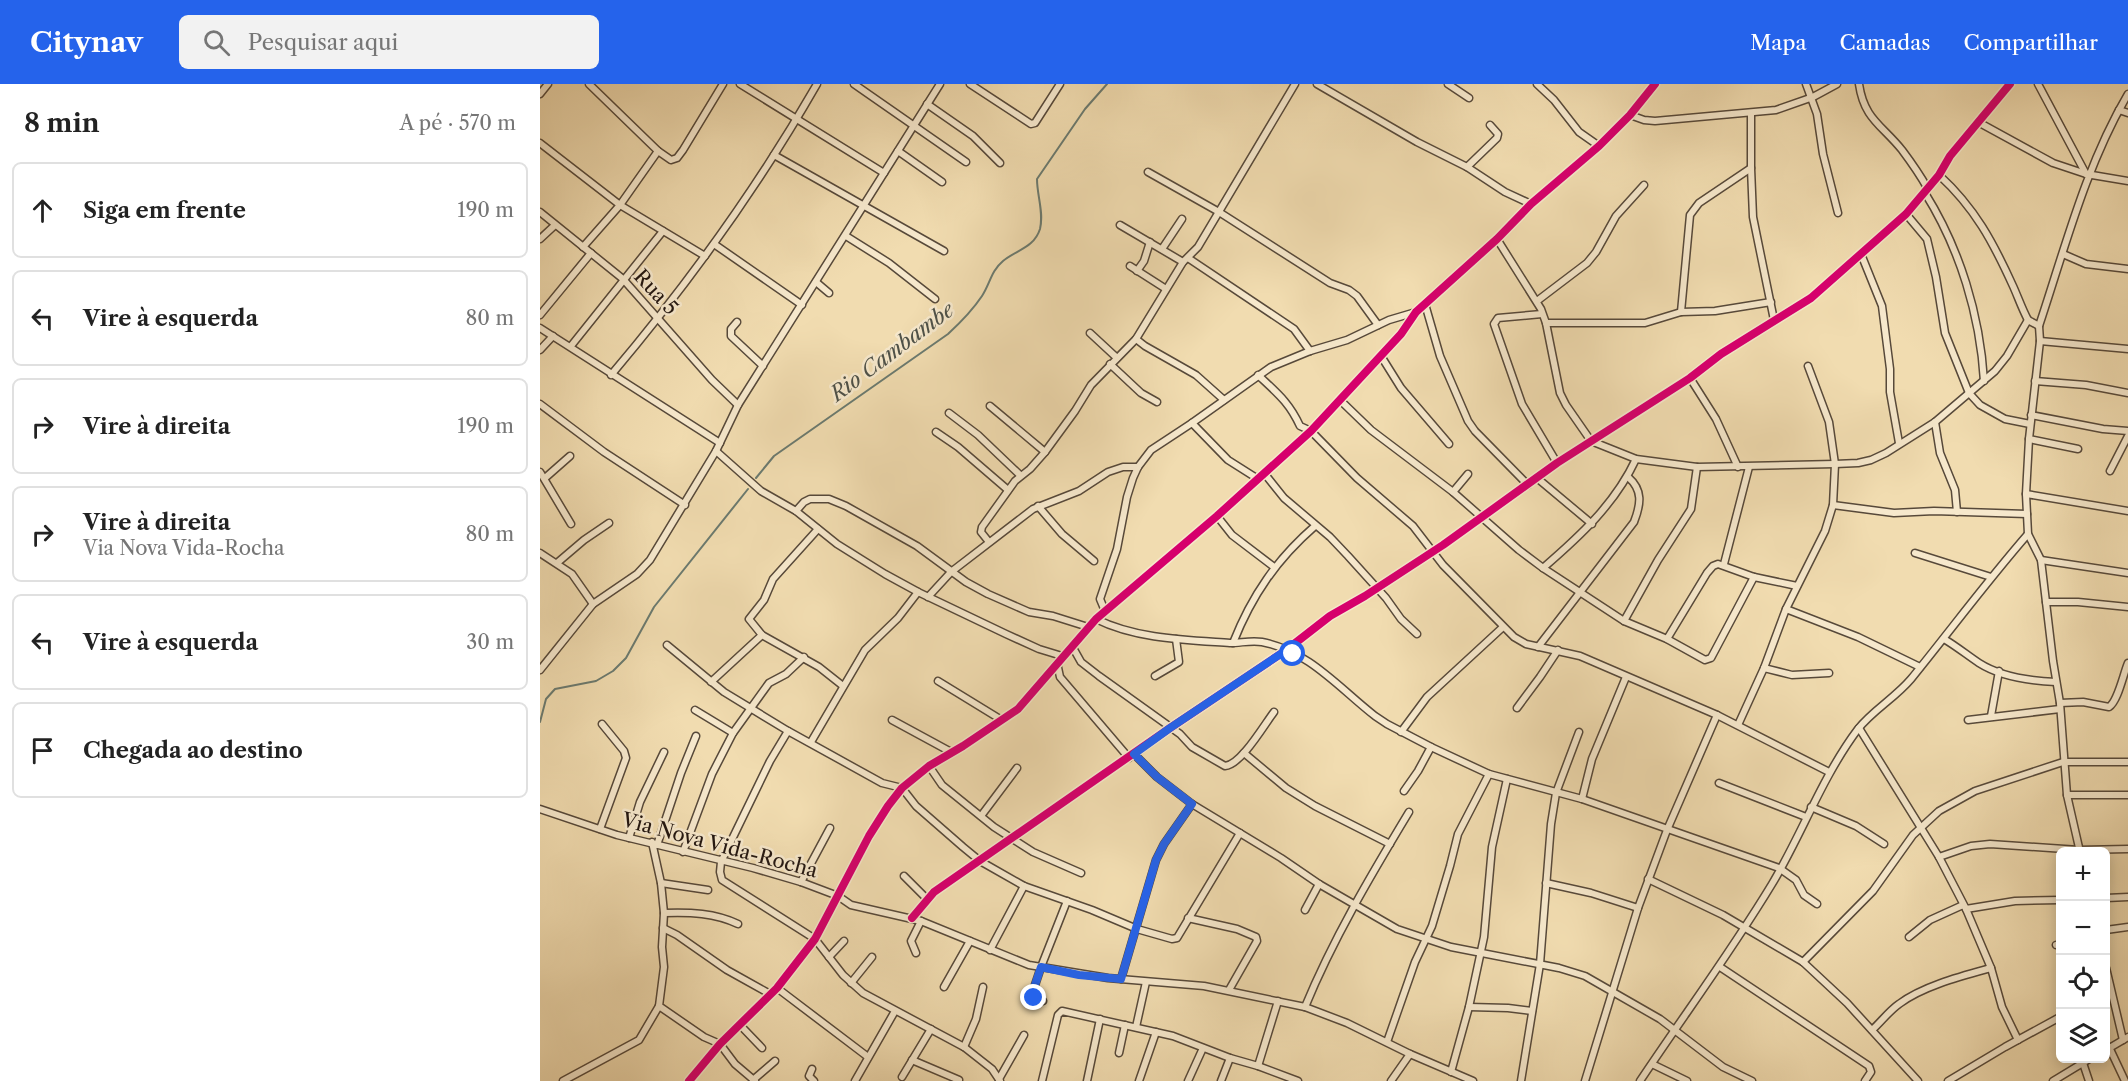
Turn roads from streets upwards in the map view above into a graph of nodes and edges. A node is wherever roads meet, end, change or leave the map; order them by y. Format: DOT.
graph roads {
  1 [pos="548,84"];
  2 [pos="589,84"];
  3 [pos="723,84"];
  4 [pos="740,84"];
  5 [pos="817,84"];
  6 [pos="854,84"];
  7 [pos="940,84"];
  8 [pos="969,84"];
  9 [pos="1060,84"];
  10 [pos="1295,84"];
  11 [pos="1317,84"];
  12 [pos="1448,84"];
  13 [pos="1537,84"];
  14 [pos="1654,84"];
  15 [pos="1806,84"];
  16 [pos="1837,84"];
  17 [pos="1859,84"];
  18 [pos="2010,84"];
  19 [pos="2038,84"];
  20 [pos="540,94"];
  21 [pos="2128,94"];
  22 [pos="1469,98"];
  23 [pos="1813,98"];
  24 [pos="927,105"];
  25 [pos="2119,110"];
  26 [pos="1751,112"];
  27 [pos="2128,113"];
  28 [pos="1630,115"];
  29 [pos="797,119"];
  30 [pos="1978,122"];
  31 [pos="1490,125"];
  32 [pos="915,126"];
  33 [pos="540,144"];
  34 [pos="1599,146"];
  35 [pos="658,151"];
  36 [pos="898,151"];
  37 [pos="774,155"];
  38 [pos="966,162"];
  39 [pos="1000,164"];
  40 [pos="1467,167"];
  41 [pos="1751,168"];
  42 [pos="1148,172"];
  43 [pos="884,173"];
  44 [pos="2088,174"];
  45 [pos="1939,176"];
  46 [pos="2128,181"];
  47 [pos="942,182"];
  48 [pos="1644,185"];
  49 [pos="1926,191"];
  50 [pos="1532,204"];
  51 [pos="620,205"];
  52 [pos="864,205"];
  53 [pos="540,212"];
  54 [pos="1219,212"];
  55 [pos="1838,213"];
  56 [pos="1906,214"];
  57 [pos="1182,219"];
  58 [pos="1120,225"];
  59 [pos="554,226"];
  60 [pos="663,231"];
  61 [pos="846,236"];
  62 [pos="540,239"];
  63 [pos="1497,239"];
  64 [pos="1150,242"];
  65 [pos="714,243"];
  66 [pos="584,247"];
  67 [pos="1161,249"];
  68 [pos="944,251"];
  69 [pos="591,253"];
  70 [pos="1861,254"];
  71 [pos="2063,254"];
  72 [pos="705,256"];
  73 [pos="1185,260"];
  74 [pos="1130,266"];
  75 [pos="2128,269"];
  76 [pos="1137,271"];
  77 [pos="623,279"];
  78 [pos="816,282"];
  79 [pos="1166,289"];
  80 [pos="829,293"];
  81 [pos="935,299"];
  82 [pos="1537,301"];
  83 [pos="1771,302"];
  84 [pos="1425,304"];
  85 [pos="802,305"];
  86 [pos="1416,312"];
  87 [pos="1681,312"];
  88 [pos="1542,314"];
  89 [pos="540,315"];
  90 [pos="659,318"];
  91 [pos="1774,320"];
  92 [pos="2028,320"];
  93 [pos="737,322"];
  94 [pos="1546,323"];
  95 [pos="1378,325"];
  96 [pos="2039,326"];
  97 [pos="540,328"];
  98 [pos="1090,333"];
  99 [pos="553,336"];
  100 [pos="1136,339"];
  101 [pos="2040,341"];
  102 [pos="571,346"];
  103 [pos="2128,349"];
  104 [pos="540,350"];
  105 [pos="1310,351"];
  106 [pos="1381,356"];
  107 [pos="1117,358"];
  108 [pos="1110,364"];
  109 [pos="763,366"];
  110 [pos="1808,366"];
  111 [pos="612,375"];
  112 [pos="1258,375"];
  113 [pos="1690,378"];
  114 [pos="1984,381"];
  115 [pos="2035,381"];
  116 [pos="1969,393"];
  117 [pos="2128,393"];
  118 [pos="1224,400"];
  119 [pos="1340,400"];
  120 [pos="1157,402"];
  121 [pos="540,404"];
  122 [pos="738,405"];
  123 [pos="990,406"];
  124 [pos="949,413"];
  125 [pos="2031,415"];
  126 [pos="1935,422"];
  127 [pos="1192,423"];
  128 [pos="2031,424"];
  129 [pos="1311,431"];
  130 [pos="2128,431"];
  131 [pos="936,432"];
  132 [pos="2128,436"];
  133 [pos="2029,438"];
  134 [pos="1591,441"];
  135 [pos="720,443"];
  136 [pos="1899,443"];
  137 [pos="1449,444"];
  138 [pos="2078,449"];
  139 [pos="716,451"];
  140 [pos="1045,452"];
  141 [pos="570,456"];
  142 [pos="1636,459"];
  143 [pos="1557,463"];
  144 [pos="1835,464"];
  145 [pos="1138,467"];
  146 [pos="1697,467"];
  147 [pos="1738,467"];
  148 [pos="1749,467"];
  149 [pos="2110,471"];
  150 [pos="1264,473"];
  151 [pos="1468,474"];
  152 [pos="542,475"];
  153 [pos="1020,475"];
  154 [pos="1628,477"];
  155 [pos="1258,478"];
  156 [pos="1538,478"];
  157 [pos="1528,485"];
  158 [pos="1008,490"];
  159 [pos="1453,492"];
  160 [pos="2026,494"];
  161 [pos="685,505"];
  162 [pos="1833,505"];
  163 [pos="1038,506"];
  164 [pos="796,511"];
  165 [pos="2128,511"];
  166 [pos="1957,512"];
  167 [pos="2027,514"];
  168 [pos="1216,516"];
  169 [pos="1482,518"];
  170 [pos="609,523"];
  171 [pos="571,524"];
  172 [pos="1592,524"];
  173 [pos="1315,526"];
  174 [pos="818,529"];
  175 [pos="2028,534"];
  176 [pos="989,542"];
  177 [pos="1432,551"];
  178 [pos="540,553"];
  179 [pos="1916,553"];
  180 [pos="2041,560"];
  181 [pos="1094,561"];
  182 [pos="557,563"];
  183 [pos="1724,564"];
  184 [pos="1274,567"];
  185 [pos="1543,568"];
  186 [pos="951,572"];
  187 [pos="2128,573"];
  188 [pos="1754,576"];
  189 [pos="1991,577"];
  190 [pos="1797,586"];
  191 [pos="1377,588"];
  192 [pos="918,592"];
  193 [pos="1579,593"];
  194 [pos="928,597"];
  195 [pos="2046,602"];
  196 [pos="593,604"];
  197 [pos="2128,607"];
  198 [pos="1786,609"];
  199 [pos="1105,611"];
  200 [pos="1096,619"];
  201 [pos="1624,621"];
  202 [pos="1088,627"];
  203 [pos="1503,627"];
  204 [pos="1417,633"];
  205 [pos="762,635"];
  206 [pos="1176,639"];
  207 [pos="1667,639"];
  208 [pos="1944,639"];
  209 [pos="1233,643"];
  210 [pos="666,645"];
  211 [pos="1072,646"];
  212 [pos="1538,647"];
  213 [pos="1558,650"];
  214 [pos="1285,651"];
  215 [pos="1062,656"];
  216 [pos="804,657"];
  217 [pos="1057,663"];
  218 [pos="2128,663"];
  219 [pos="1920,667"];
  220 [pos="1764,668"];
  221 [pos="540,670"];
  222 [pos="1999,671"];
  223 [pos="1829,673"];
  224 [pos="1155,676"];
  225 [pos="1626,677"];
  226 [pos="938,681"];
  227 [pos="711,682"];
  228 [pos="2056,682"];
  229 [pos="843,686"];
  230 [pos="2060,706"];
  231 [pos="750,708"];
  232 [pos="1517,708"];
  233 [pos="694,710"];
  234 [pos="1274,712"];
  235 [pos="1717,715"];
  236 [pos="1991,716"];
  237 [pos="1000,719"];
  238 [pos="892,720"];
  239 [pos="1968,720"];
  240 [pos="602,724"];
  241 [pos="1738,725"];
  242 [pos="1170,728"];
  243 [pos="1859,728"];
  244 [pos="788,730"];
  245 [pos="1401,732"];
  246 [pos="1579,732"];
  247 [pos="733,733"];
  248 [pos="696,736"];
  249 [pos="811,742"];
  250 [pos="1431,747"];
  251 [pos="664,752"];
  252 [pos="951,752"];
  253 [pos="1244,753"];
  254 [pos="1132,756"];
  255 [pos="2063,762"];
  256 [pos="2128,762"];
  257 [pos="928,766"];
  258 [pos="1017,768"];
  259 [pos="1829,772"];
  260 [pos="1489,774"];
  261 [pos="1507,778"];
  262 [pos="1719,783"];
  263 [pos="902,788"];
  264 [pos="1404,791"];
  265 [pos="1556,793"];
  266 [pos="2067,795"];
  267 [pos="2128,795"];
  268 [pos="1582,799"];
  269 [pos="1192,804"];
  270 [pos="1811,807"];
  271 [pos="540,809"];
  272 [pos="1409,812"];
  273 [pos="981,816"];
  274 [pos="1806,818"];
  275 [pos="1922,827"];
  276 [pos="830,828"];
  277 [pos="600,829"];
  278 [pos="1667,830"];
  279 [pos="1240,833"];
  280 [pos="629,838"];
  281 [pos="1012,840"];
  282 [pos="655,844"];
  283 [pos="1390,844"];
  284 [pos="1884,844"];
  285 [pos="2079,847"];
  286 [pos="2056,849"];
  287 [pos="2128,849"];
  288 [pos="2110,850"];
  289 [pos="683,852"];
  290 [pos="1939,857"];
  291 [pos="980,861"];
  292 [pos="721,862"];
  293 [pos="1779,868"];
  294 [pos="1081,873"];
  295 [pos="904,876"];
  296 [pos="1648,879"];
  297 [pos="801,882"];
  298 [pos="662,883"];
  299 [pos="1546,883"];
  300 [pos="1319,884"];
  301 [pos="1024,886"];
  302 [pos="708,890"];
  303 [pos="838,896"];
  304 [pos="2128,897"];
  305 [pos="2110,898"];
  306 [pos="927,899"];
  307 [pos="2056,900"];
  308 [pos="1067,901"];
  309 [pos="1356,904"];
  310 [pos="1817,904"];
  311 [pos="1965,907"];
  312 [pos="1638,908"];
  313 [pos="1305,910"];
  314 [pos="664,913"];
  315 [pos="912,918"];
  316 [pos="1188,918"];
  317 [pos="921,921"];
  318 [pos="738,924"];
  319 [pos="2128,927"];
  320 [pos="663,928"];
  321 [pos="1743,928"];
  322 [pos="1137,929"];
  323 [pos="2110,929"];
  324 [pos="1909,937"];
  325 [pos="815,939"];
  326 [pos="1426,940"];
  327 [pos="844,941"];
  328 [pos="970,941"];
  329 [pos="990,950"];
  330 [pos="916,953"];
  331 [pos="1480,953"];
  332 [pos="829,957"];
  333 [pos="872,957"];
  334 [pos="1803,962"];
  335 [pos="1540,964"];
  336 [pos="1041,967"];
  337 [pos="1720,967"];
  338 [pos="1991,968"];
  339 [pos="1121,979"];
  340 [pos="1146,982"];
  341 [pos="851,983"];
  342 [pos="944,987"];
  343 [pos="983,987"];
  344 [pos="777,988"];
  345 [pos="1229,990"];
  346 [pos="1612,991"];
  347 [pos="770,994"];
  348 [pos="2110,995"];
  349 [pos="1043,1001"];
  350 [pos="1278,1001"];
  351 [pos="659,1006"];
  352 [pos="1305,1007"];
  353 [pos="1469,1007"];
  354 [pos="895,1011"];
  355 [pos="1533,1011"];
  356 [pos="1100,1020"];
  357 [pos="2056,1020"];
  358 [pos="740,1024"];
  359 [pos="1125,1025"];
  360 [pos="1136,1027"];
  361 [pos="931,1029"];
  362 [pos="1872,1030"];
  363 [pos="1674,1031"];
  364 [pos="1156,1032"];
  365 [pos="1024,1035"];
  366 [pos="2125,1039"];
  367 [pos="2018,1040"];
  368 [pos="1387,1042"];
  369 [pos="720,1044"];
  370 [pos="2110,1046"];
  371 [pos="964,1047"];
  372 [pos="762,1048"];
  373 [pos="1203,1048"];
  374 [pos="1119,1053"];
  375 [pos="1410,1054"];
  376 [pos="2110,1054"];
  377 [pos="868,1058"];
  378 [pos="1230,1058"];
  379 [pos="912,1060"];
  380 [pos="775,1061"];
  381 [pos="2083,1063"];
  382 [pos="1652,1064"];
  383 [pos="1258,1066"];
  384 [pos="812,1069"];
  385 [pos="1451,1072"];
  386 [pos="902,1077"];
  387 [pos="754,1080"];
  388 [pos="959,1080"];
  389 [pos="1000,1080"];
  390 [pos="563,1081"];
  391 [pos="688,1081"];
  392 [pos="814,1081"];
  393 [pos="855,1081"];
  394 [pos="1042,1081"];
  395 [pos="1087,1081"];
  396 [pos="1139,1081"];
  397 [pos="1188,1081"];
  398 [pos="1221,1081"];
  399 [pos="1298,1081"];
  400 [pos="1391,1081"];
  401 [pos="1473,1081"];
  402 [pos="1521,1081"];
  403 [pos="1585,1081"];
  404 [pos="1640,1081"];
  405 [pos="1687,1081"];
  406 [pos="1752,1081"];
  407 [pos="1865,1081"];
  408 [pos="1918,1081"];
  409 [pos="1948,1081"];
  410 [pos="2053,1081"];
  411 [pos="2089,1081"];
  412 [pos="2125,1081"];
  1 -- 20 [label="street"];
  2 -- 35 [label="street"];
  3 -- 35 [label="street"];
  4 -- 29 [label="street"];
  5 -- 29 [label="street"];
  6 -- 32 [label="street"];
  7 -- 24 [label="street"];
  8 -- 9 [label="street"];
  10 -- 54 [label="street"];
  11 -- 40 [label="street"];
  12 -- 22 [label="street"];
  13 -- 34 [label="street"];
  14 -- 28 [label="street"];
  15 -- 23 [label="street"];
  16 -- 23 [label="street"];
  17 -- 49 [label="street"];
  18 -- 30 [label="street"];
  19 -- 44 [label="street"];
  21 -- 25 [label="street"];
  23 -- 26 [label="street"];
  23 -- 55 [label="street"];
  24 -- 32 [label="street"];
  24 -- 39 [label="street"];
  25 -- 27 [label="street"];
  25 -- 44 [label="street"];
  26 -- 28 [label="street"];
  26 -- 41 [label="street"];
  28 -- 34 [label="street"];
  29 -- 37 [label="street"];
  29 -- 43 [label="street"];
  30 -- 44 [label="street"];
  30 -- 45 [label="street"];
  31 -- 40 [label="street"];
  32 -- 36 [label="street"];
  32 -- 38 [label="street"];
  33 -- 51 [label="street"];
  34 -- 50 [label="street"];
  35 -- 51 [label="street"];
  36 -- 43 [label="street"];
  36 -- 47 [label="street"];
  37 -- 52 [label="street"];
  37 -- 65 [label="street"];
  40 -- 50 [label="street"];
  41 -- 83 [label="street"];
  41 -- 87 [label="street"];
  42 -- 54 [label="street"];
  43 -- 52 [label="street"];
  44 -- 46 [label="street"];
  44 -- 71 [label="street"];
  45 -- 49 [label="street"];
  45 -- 92 [label="street"];
  48 -- 82 [label="street"];
  49 -- 56 [label="street"];
  49 -- 114 [label="street"];
  50 -- 63 [label="street"];
  51 -- 60 [label="street"];
  51 -- 66 [label="street"];
  52 -- 61 [label="street"];
  52 -- 68 [label="street"];
  53 -- 59 [label="street, Rua 5"];
  54 -- 73 [label="street"];
  54 -- 95 [label="street"];
  56 -- 70 [label="street"];
  56 -- 116 [label="street"];
  57 -- 67 [label="street"];
  58 -- 64 [label="street"];
  59 -- 62 [label="street"];
  59 -- 66 [label="street, Rua 5"];
  60 -- 72 [label="street"];
  60 -- 77 [label="street"];
  61 -- 78 [label="street"];
  61 -- 81 [label="street"];
  63 -- 82 [label="street"];
  63 -- 84 [label="street"];
  64 -- 67 [label="street"];
  64 -- 76 [label="street"];
  65 -- 72 [label="street"];
  65 -- 85 [label="street"];
  66 -- 69 [label="street, Rua 5"];
  67 -- 73 [label="street"];
  69 -- 77 [label="street, Rua 5"];
  69 -- 89 [label="street"];
  70 -- 91 [label="street"];
  70 -- 136 [label="street"];
  71 -- 75 [label="street"];
  71 -- 96 [label="street"];
  72 -- 90 [label="street"];
  73 -- 79 [label="street"];
  73 -- 105 [label="street"];
  74 -- 76 [label="street"];
  76 -- 79 [label="street"];
  77 -- 90 [label="street, Rua 5"];
  77 -- 102 [label="street"];
  78 -- 80 [label="street"];
  78 -- 85 [label="street"];
  79 -- 100 [label="street"];
  82 -- 88 [label="street"];
  83 -- 87 [label="street"];
  83 -- 91 [label="street"];
  84 -- 86 [label="street"];
  84 -- 157 [label="street"];
  85 -- 109 [label="street"];
  86 -- 95 [label="street"];
  86 -- 106 [label="street"];
  87 -- 94 [label="street"];
  88 -- 94 [label="street"];
  88 -- 143 [label="street"];
  90 -- 111 [label="street"];
  90 -- 122 [label="street, Rua 5"];
  91 -- 113 [label="street"];
  92 -- 96 [label="street"];
  92 -- 114 [label="street"];
  93 -- 109 [label="street"];
  94 -- 134 [label="street"];
  95 -- 105 [label="street"];
  96 -- 101 [label="street"];
  97 -- 99 [label="street"];
  98 -- 107 [label="street"];
  99 -- 102 [label="street"];
  99 -- 104 [label="street"];
  100 -- 107 [label="street"];
  100 -- 118 [label="street"];
  101 -- 103 [label="street"];
  101 -- 115 [label="street"];
  102 -- 111 [label="street"];
  105 -- 112 [label="street"];
  106 -- 119 [label="street"];
  106 -- 137 [label="street"];
  107 -- 108 [label="street"];
  108 -- 120 [label="street"];
  108 -- 140 [label="street"];
  109 -- 122 [label="street"];
  110 -- 144 [label="street"];
  111 -- 135 [label="street"];
  112 -- 118 [label="street"];
  112 -- 129 [label="street"];
  113 -- 134 [label="street"];
  113 -- 147 [label="street"];
  114 -- 116 [label="street"];
  115 -- 117 [label="street"];
  115 -- 125 [label="street"];
  116 -- 126 [label="street"];
  116 -- 128 [label="street"];
  118 -- 127 [label="street"];
  119 -- 129 [label="street"];
  119 -- 159 [label="street"];
  121 -- 161 [label="street"];
  122 -- 135 [label="street"];
  123 -- 140 [label="street"];
  124 -- 153 [label="street"];
  125 -- 128 [label="street"];
  125 -- 130 [label="street"];
  126 -- 136 [label="street"];
  126 -- 166 [label="street"];
  127 -- 145 [label="street"];
  127 -- 155 [label="street"];
  128 -- 133 [label="street"];
  129 -- 150 [label="street"];
  129 -- 177 [label="street"];
  131 -- 158 [label="street"];
  132 -- 149 [label="street"];
  133 -- 138 [label="street"];
  133 -- 160 [label="street"];
  134 -- 142 [label="street"];
  134 -- 143 [label="street"];
  135 -- 139 [label="street"];
  136 -- 144 [label="street"];
  139 -- 161 [label="street"];
  139 -- 164 [label="street"];
  140 -- 153 [label="street"];
  141 -- 152 [label="street"];
  142 -- 146 [label="street"];
  142 -- 154 [label="street"];
  143 -- 156 [label="street"];
  144 -- 148 [label="street"];
  144 -- 162 [label="street"];
  145 -- 163 [label="street"];
  145 -- 199 [label="street"];
  146 -- 147 [label="street"];
  146 -- 201 [label="street"];
  147 -- 148 [label="street"];
  148 -- 183 [label="street"];
  150 -- 155 [label="street"];
  150 -- 173 [label="street"];
  151 -- 159 [label="street"];
  152 -- 171 [label="street"];
  153 -- 158 [label="street"];
  154 -- 172 [label="street"];
  154 -- 193 [label="street"];
  155 -- 168 [label="street"];
  156 -- 157 [label="street"];
  156 -- 172 [label="street"];
  157 -- 169 [label="street"];
  158 -- 176 [label="street"];
  159 -- 169 [label="street"];
  160 -- 165 [label="street"];
  160 -- 167 [label="street"];
  161 -- 196 [label="street"];
  162 -- 166 [label="street"];
  162 -- 190 [label="street"];
  163 -- 176 [label="street"];
  163 -- 181 [label="street"];
  164 -- 174 [label="street"];
  164 -- 186 [label="street"];
  166 -- 167 [label="street"];
  167 -- 175 [label="street"];
  168 -- 184 [label="street"];
  168 -- 199 [label="street"];
  169 -- 177 [label="street"];
  169 -- 185 [label="street"];
  170 -- 182 [label="street"];
  172 -- 185 [label="street"];
  173 -- 184 [label="street"];
  173 -- 191 [label="street"];
  174 -- 192 [label="street"];
  174 -- 205 [label="street"];
  175 -- 180 [label="street"];
  175 -- 189 [label="street"];
  176 -- 186 [label="street"];
  177 -- 191 [label="street"];
  177 -- 203 [label="street"];
  178 -- 182 [label="street"];
  179 -- 189 [label="street"];
  180 -- 187 [label="street"];
  180 -- 195 [label="street"];
  182 -- 196 [label="street"];
  183 -- 188 [label="street"];
  183 -- 207 [label="street"];
  184 -- 209 [label="street"];
  185 -- 193 [label="street"];
  186 -- 194 [label="street"];
  186 -- 202 [label="street"];
  188 -- 190 [label="street"];
  188 -- 207 [label="street"];
  189 -- 208 [label="street"];
  190 -- 198 [label="street"];
  191 -- 204 [label="street"];
  191 -- 214 [label="street"];
  192 -- 194 [label="street"];
  192 -- 229 [label="street"];
  193 -- 201 [label="street"];
  193 -- 212 [label="street"];
  194 -- 215 [label="street"];
  195 -- 197 [label="street"];
  195 -- 228 [label="street"];
  196 -- 221 [label="street"];
  198 -- 219 [label="street"];
  198 -- 220 [label="street"];
  199 -- 200 [label="street"];
  200 -- 202 [label="street"];
  200 -- 206 [label="street"];
  201 -- 207 [label="street"];
  202 -- 211 [label="street"];
  203 -- 212 [label="street"];
  203 -- 245 [label="street"];
  205 -- 216 [label="street"];
  205 -- 227 [label="street"];
  206 -- 209 [label="street"];
  206 -- 224 [label="street"];
  208 -- 219 [label="street"];
  208 -- 222 [label="street"];
  209 -- 214 [label="street"];
  210 -- 227 [label="street"];
  211 -- 215 [label="street"];
  211 -- 242 [label="street"];
  212 -- 213 [label="street"];
  213 -- 225 [label="street"];
  213 -- 232 [label="street"];
  214 -- 242 [label="street"];
  214 -- 245 [label="street"];
  215 -- 217 [label="street"];
  216 -- 229 [label="street"];
  216 -- 231 [label="street"];
  217 -- 237 [label="street"];
  217 -- 254 [label="street"];
  218 -- 230 [label="street"];
  219 -- 243 [label="street"];
  220 -- 223 [label="street"];
  220 -- 241 [label="street"];
  222 -- 228 [label="street"];
  222 -- 236 [label="street"];
  225 -- 235 [label="street"];
  225 -- 268 [label="street"];
  226 -- 237 [label="street"];
  227 -- 231 [label="street"];
  228 -- 230 [label="street"];
  229 -- 249 [label="street"];
  230 -- 236 [label="street"];
  230 -- 255 [label="street"];
  231 -- 244 [label="street"];
  231 -- 247 [label="street"];
  233 -- 247 [label="street"];
  234 -- 253 [label="street"];
  235 -- 241 [label="street"];
  235 -- 278 [label="street"];
  236 -- 239 [label="street"];
  237 -- 252 [label="street"];
  238 -- 252 [label="street"];
  240 -- 277 [label="street"];
  241 -- 259 [label="street"];
  242 -- 253 [label="street"];
  242 -- 254 [label="street"];
  243 -- 259 [label="street"];
  243 -- 275 [label="street"];
  244 -- 249 [label="street"];
  244 -- 292 [label="street"];
  245 -- 250 [label="street"];
  246 -- 265 [label="street"];
  247 -- 289 [label="street"];
  248 -- 282 [label="street"];
  249 -- 263 [label="street"];
  250 -- 260 [label="street"];
  250 -- 264 [label="street"];
  251 -- 280 [label="street"];
  252 -- 257 [label="street"];
  253 -- 283 [label="street"];
  254 -- 269 [label="street"];
  254 -- 281 [label="street"];
  255 -- 256 [label="street"];
  255 -- 266 [label="street"];
  255 -- 275 [label="street"];
  257 -- 263 [label="street"];
  257 -- 273 [label="street"];
  258 -- 273 [label="street"];
  259 -- 270 [label="street"];
  260 -- 261 [label="street"];
  260 -- 326 [label="street"];
  261 -- 265 [label="street"];
  261 -- 331 [label="street"];
  262 -- 274 [label="street"];
  263 -- 291 [label="street"];
  263 -- 303 [label="street"];
  265 -- 268 [label="street"];
  265 -- 299 [label="street"];
  266 -- 267 [label="street"];
  266 -- 285 [label="street"];
  268 -- 278 [label="street"];
  269 -- 279 [label="street"];
  269 -- 322 [label="street"];
  270 -- 274 [label="street"];
  270 -- 284 [label="street"];
  271 -- 277 [label="street, Via Nova Vida-Rocha"];
  272 -- 283 [label="street"];
  273 -- 281 [label="street"];
  274 -- 293 [label="street"];
  275 -- 290 [label="street"];
  275 -- 334 [label="street"];
  276 -- 297 [label="street"];
  277 -- 280 [label="street, Via Nova Vida-Rocha"];
  278 -- 293 [label="street"];
  278 -- 296 [label="street"];
  279 -- 300 [label="street"];
  279 -- 316 [label="street"];
  280 -- 282 [label="street, Via Nova Vida-Rocha"];
  281 -- 291 [label="street"];
  281 -- 294 [label="street"];
  282 -- 289 [label="street, Via Nova Vida-Rocha"];
  282 -- 298 [label="street"];
  283 -- 309 [label="street"];
  286 -- 290 [label="street"];
  287 -- 288 [label="street"];
  289 -- 292 [label="street, Via Nova Vida-Rocha"];
  290 -- 311 [label="street"];
  291 -- 301 [label="street"];
  291 -- 306 [label="street"];
  292 -- 297 [label="street, Via Nova Vida-Rocha"];
  292 -- 325 [label="street"];
  293 -- 310 [label="street"];
  293 -- 321 [label="street"];
  295 -- 306 [label="street"];
  296 -- 312 [label="street"];
  296 -- 321 [label="street"];
  297 -- 303 [label="street, Via Nova Vida-Rocha"];
  298 -- 302 [label="street"];
  298 -- 314 [label="street"];
  299 -- 312 [label="street"];
  299 -- 335 [label="street"];
  300 -- 309 [label="street"];
  300 -- 313 [label="street"];
  301 -- 308 [label="street"];
  301 -- 329 [label="street"];
  303 -- 315 [label="street, Via Nova Vida-Rocha"];
  303 -- 325 [label="street"];
  304 -- 305 [label="street"];
  306 -- 315 [label="street"];
  307 -- 311 [label="street"];
  308 -- 322 [label="street"];
  308 -- 336 [label="street"];
  309 -- 326 [label="street"];
  309 -- 352 [label="street"];
  311 -- 324 [label="street"];
  311 -- 338 [label="street"];
  312 -- 346 [label="street"];
  314 -- 318 [label="street"];
  314 -- 320 [label="street"];
  315 -- 317 [label="street, Via Nova Vida-Rocha"];
  316 -- 322 [label="street"];
  316 -- 345 [label="street"];
  317 -- 328 [label="street, Via Nova Vida-Rocha"];
  317 -- 330 [label="street"];
  319 -- 323 [label="street"];
  320 -- 347 [label="street"];
  320 -- 351 [label="street"];
  321 -- 334 [label="street"];
  321 -- 337 [label="street"];
  322 -- 339 [label="street"];
  325 -- 332 [label="street"];
  325 -- 344 [label="street"];
  326 -- 331 [label="street"];
  326 -- 368 [label="street"];
  327 -- 332 [label="street"];
  328 -- 329 [label="street, Via Nova Vida-Rocha"];
  328 -- 342 [label="street"];
  329 -- 336 [label="street, Via Nova Vida-Rocha"];
  331 -- 335 [label="street"];
  331 -- 353 [label="street"];
  332 -- 341 [label="street"];
  333 -- 341 [label="street"];
  334 -- 362 [label="street"];
  335 -- 346 [label="street"];
  335 -- 355 [label="street"];
  336 -- 339 [label="street, Via Nova Vida-Rocha"];
  336 -- 349 [label="street"];
  337 -- 363 [label="street"];
  337 -- 407 [label="street"];
  338 -- 362 [label="street"];
  338 -- 367 [label="street"];
  339 -- 340 [label="street, Via Nova Vida-Rocha"];
  340 -- 345 [label="street, Via Nova Vida-Rocha"];
  340 -- 360 [label="street"];
  341 -- 354 [label="street"];
  343 -- 371 [label="street"];
  344 -- 347 [label="street"];
  344 -- 377 [label="street"];
  345 -- 350 [label="street, Via Nova Vida-Rocha"];
  346 -- 363 [label="street"];
  346 -- 403 [label="street"];
  347 -- 358 [label="street"];
  348 -- 366 [label="street"];
  350 -- 352 [label="street, Via Nova Vida-Rocha"];
  350 -- 383 [label="street"];
  351 -- 369 [label="street"];
  351 -- 390 [label="street"];
  352 -- 368 [label="street, Via Nova Vida-Rocha"];
  353 -- 355 [label="street"];
  353 -- 385 [label="street"];
  354 -- 361 [label="street"];
  354 -- 377 [label="street"];
  355 -- 402 [label="street"];
  356 -- 359 [label="street"];
  356 -- 394 [label="street"];
  356 -- 395 [label="street"];
  357 -- 367 [label="street"];
  358 -- 369 [label="street"];
  358 -- 372 [label="street"];
  359 -- 360 [label="street"];
  359 -- 374 [label="street"];
  360 -- 364 [label="street"];
  361 -- 371 [label="street"];
  361 -- 379 [label="street"];
  362 -- 408 [label="street"];
  363 -- 382 [label="street"];
  363 -- 406 [label="street"];
  364 -- 373 [label="street"];
  364 -- 396 [label="street"];
  365 -- 389 [label="street"];
  366 -- 370 [label="street"];
  367 -- 409 [label="street"];
  368 -- 375 [label="street, Via Nova Vida-Rocha"];
  369 -- 387 [label="street"];
  369 -- 391 [label="street"];
  371 -- 389 [label="street"];
  373 -- 378 [label="street"];
  373 -- 397 [label="street"];
  375 -- 385 [label="street, Via Nova Vida-Rocha"];
  375 -- 400 [label="street"];
  376 -- 412 [label="street"];
  377 -- 393 [label="street"];
  378 -- 383 [label="street"];
  378 -- 398 [label="street"];
  379 -- 386 [label="street"];
  379 -- 388 [label="street"];
  380 -- 387 [label="street"];
  381 -- 410 [label="street"];
  381 -- 411 [label="street"];
  382 -- 404 [label="street"];
  382 -- 405 [label="street"];
  383 -- 399 [label="street"];
  384 -- 392 [label="street"];
  385 -- 401 [label="street, Via Nova Vida-Rocha"];
}
